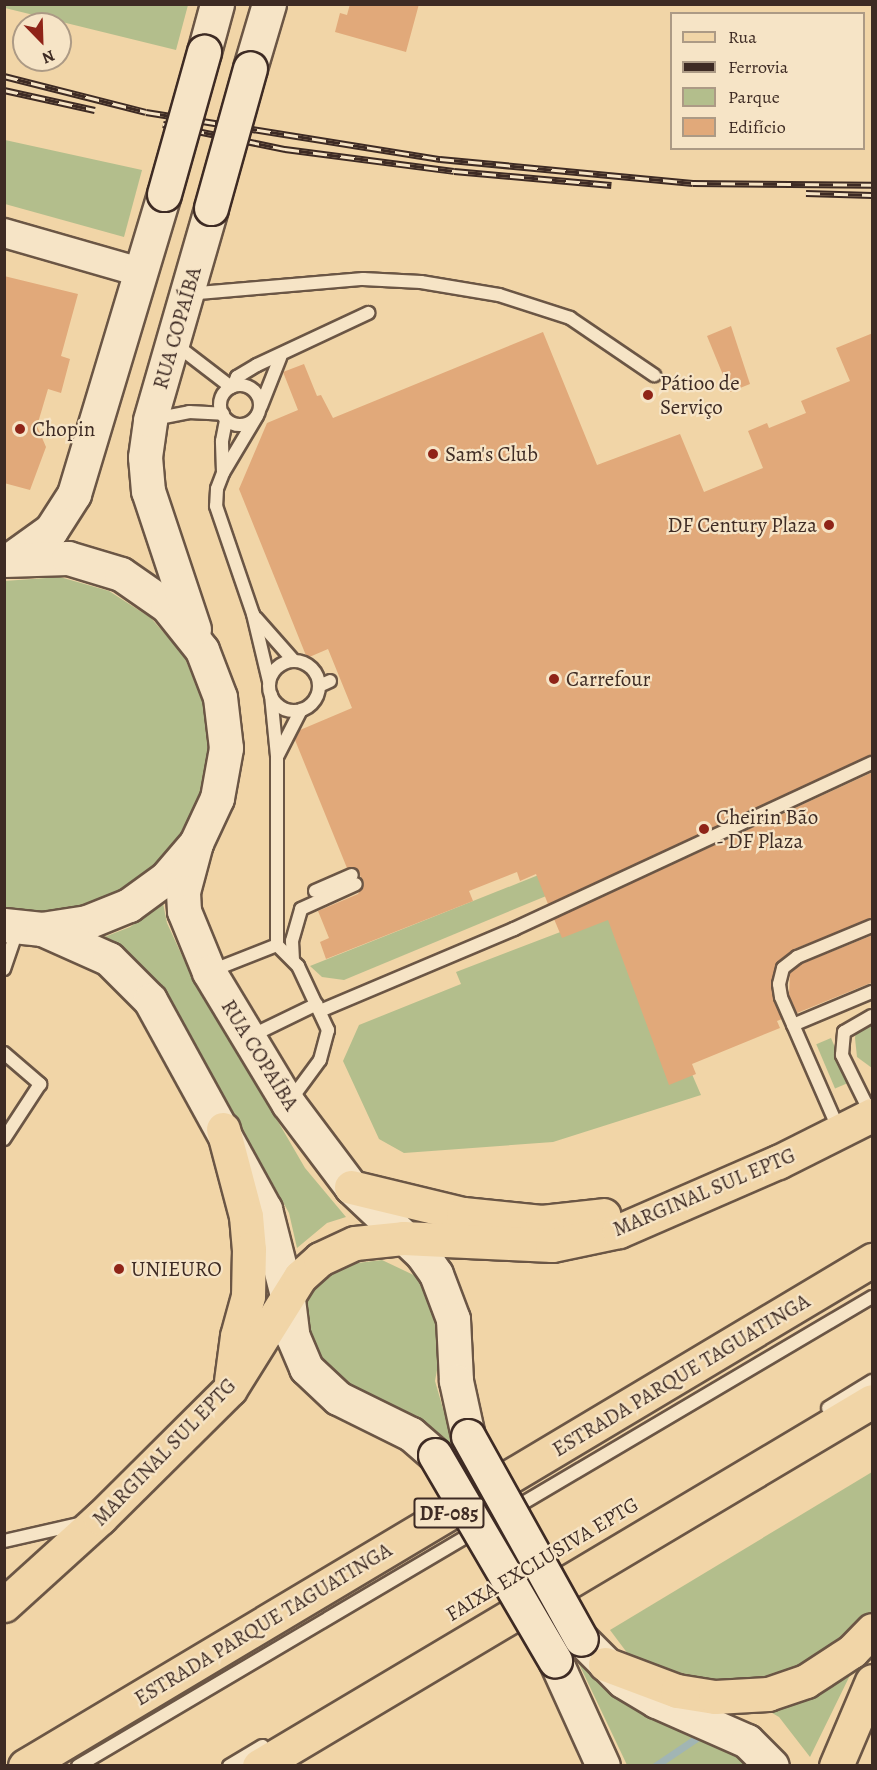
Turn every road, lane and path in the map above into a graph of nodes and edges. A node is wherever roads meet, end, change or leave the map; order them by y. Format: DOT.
graph roads {
  1 [pos="217,4"];
  2 [pos="269,4"];
  3 [pos="4,233"];
  4 [pos="140,272"];
  5 [pos="186,294"];
  6 [pos="368,313"];
  7 [pos="173,342"];
  8 [pos="280,358"];
  9 [pos="654,375"];
  10 [pos="232,386"];
  11 [pos="259,411"];
  12 [pos="225,417"];
  13 [pos="150,420"];
  14 [pos="223,473"];
  15 [pos="8,559"];
  16 [pos="253,614"];
  17 [pos="202,650"];
  18 [pos="322,660"];
  19 [pos="294,661"];
  20 [pos="309,665"];
  21 [pos="269,681"];
  22 [pos="271,695"];
  23 [pos="301,710"];
  24 [pos="277,756"];
  25 [pos="873,763"];
  26 [pos="196,843"];
  27 [pos="873,926"];
  28 [pos="22,927"];
  29 [pos="277,941"];
  30 [pos="293,960"];
  31 [pos="4,969"];
  32 [pos="208,972"];
  33 [pos="873,992"];
  34 [pos="319,1007"];
  35 [pos="873,1016"];
  36 [pos="793,1025"];
  37 [pos="248,1037"];
  38 [pos="4,1053"];
  39 [pos="288,1103"];
  40 [pos="872,1115"];
  41 [pos="223,1129"];
  42 [pos="840,1131"];
  43 [pos="4,1139"];
  44 [pos="351,1187"];
  45 [pos="683,1203"];
  46 [pos="403,1238"];
  47 [pos="873,1260"];
  48 [pos="873,1298"];
  49 [pos="288,1299"];
  50 [pos="873,1381"];
  51 [pos="230,1389"];
  52 [pos="873,1401"];
  53 [pos="811,1418"];
  54 [pos="669,1506"];
  55 [pos="100,1518"];
  56 [pos="4,1541"];
  57 [pos="4,1605"];
  58 [pos="873,1630"];
  59 [pos="605,1664"];
  60 [pos="401,1665"];
  61 [pos="873,1681"];
  62 [pos="264,1754"];
  63 [pos="25,1766"];
  64 [pos="78,1766"];
  65 [pos="229,1766"];
  66 [pos="603,1766"];
  67 [pos="772,1766"];
  68 [pos="836,1766"];
  1 -- 4 [label="main road, bridge"];
  2 -- 5 [label="main road, RUA COPAÍBA, bridge"];
  3 -- 4 [label="street"];
  4 -- 15 [label="main road"];
  5 -- 7 [label="main road, RUA COPAÍBA"];
  5 -- 9 [label="lane"];
  6 -- 8 [label="lane"];
  7 -- 10 [label="lane"];
  7 -- 13 [label="main road, RUA COPAÍBA"];
  8 -- 10 [label="lane"];
  8 -- 11 [label="lane"];
  10 -- 11 [label="lane"];
  10 -- 12 [label="lane"];
  11 -- 12 [label="lane"];
  11 -- 14 [label="lane"];
  12 -- 13 [label="lane"];
  12 -- 14 [label="lane"];
  13 -- 17 [label="main road, RUA COPAÍBA"];
  14 -- 16 [label="lane"];
  15 -- 17 [label="main road"];
  16 -- 19 [label="lane"];
  16 -- 21 [label="lane"];
  17 -- 26 [label="main road, RUA COPAÍBA"];
  18 -- 20 [label="lane"];
  19 -- 20 [label="lane"];
  19 -- 21 [label="lane"];
  20 -- 23 [label="lane"];
  21 -- 22 [label="lane"];
  22 -- 23 [label="lane"];
  22 -- 24 [label="lane"];
  23 -- 24 [label="lane"];
  24 -- 29 [label="lane"];
  25 -- 34 [label="lane"];
  26 -- 28 [label="main road"];
  26 -- 32 [label="main road, RUA COPAÍBA"];
  27 -- 36 [label="lane"];
  28 -- 31 [label="lane"];
  28 -- 41 [label="main road"];
  29 -- 30 [label="lane"];
  29 -- 30 [label="lane"];
  29 -- 32 [label="lane"];
  30 -- 34 [label="lane"];
  32 -- 37 [label="main road, RUA COPAÍBA"];
  33 -- 36 [label="lane"];
  34 -- 37 [label="lane"];
  34 -- 39 [label="lane"];
  35 -- 40 [label="lane"];
  36 -- 42 [label="lane"];
  37 -- 39 [label="main road, RUA COPAÍBA"];
  38 -- 43 [label="lane"];
  39 -- 44 [label="main road, RUA COPAÍBA"];
  40 -- 42 [label="main road, MARGINAL SUL EPTG"];
  41 -- 49 [label="main road"];
  41 -- 51 [label="main road"];
  42 -- 45 [label="main road, MARGINAL SUL EPTG"];
  44 -- 45 [label="main road"];
  44 -- 46 [label="main road, RUA COPAÍBA"];
  45 -- 46 [label="main road, MARGINAL SUL EPTG"];
  46 -- 49 [label="main road, MARGINAL SUL EPTG"];
  46 -- 59 [label="main road, RUA COPAÍBA, bridge"];
  47 -- 63 [label="main road, ESTRADA PARQUE TAGUATINGA / DF-085"];
  48 -- 64 [label="lane"];
  49 -- 51 [label="main road, MARGINAL SUL EPTG"];
  49 -- 66 [label="main road, bridge"];
  50 -- 53 [label="lane"];
  51 -- 55 [label="main road, MARGINAL SUL EPTG"];
  52 -- 62 [label="main road"];
  54 -- 60 [label="lane, FAIXA EXCLUSIVA EPTG"];
  55 -- 56 [label="lane"];
  55 -- 57 [label="main road, MARGINAL SUL EPTG"];
  58 -- 59 [label="main road"];
  59 -- 67 [label="main road, RUA COPAÍBA"];
  61 -- 68 [label="main road"];
  62 -- 65 [label="lane"];
}
